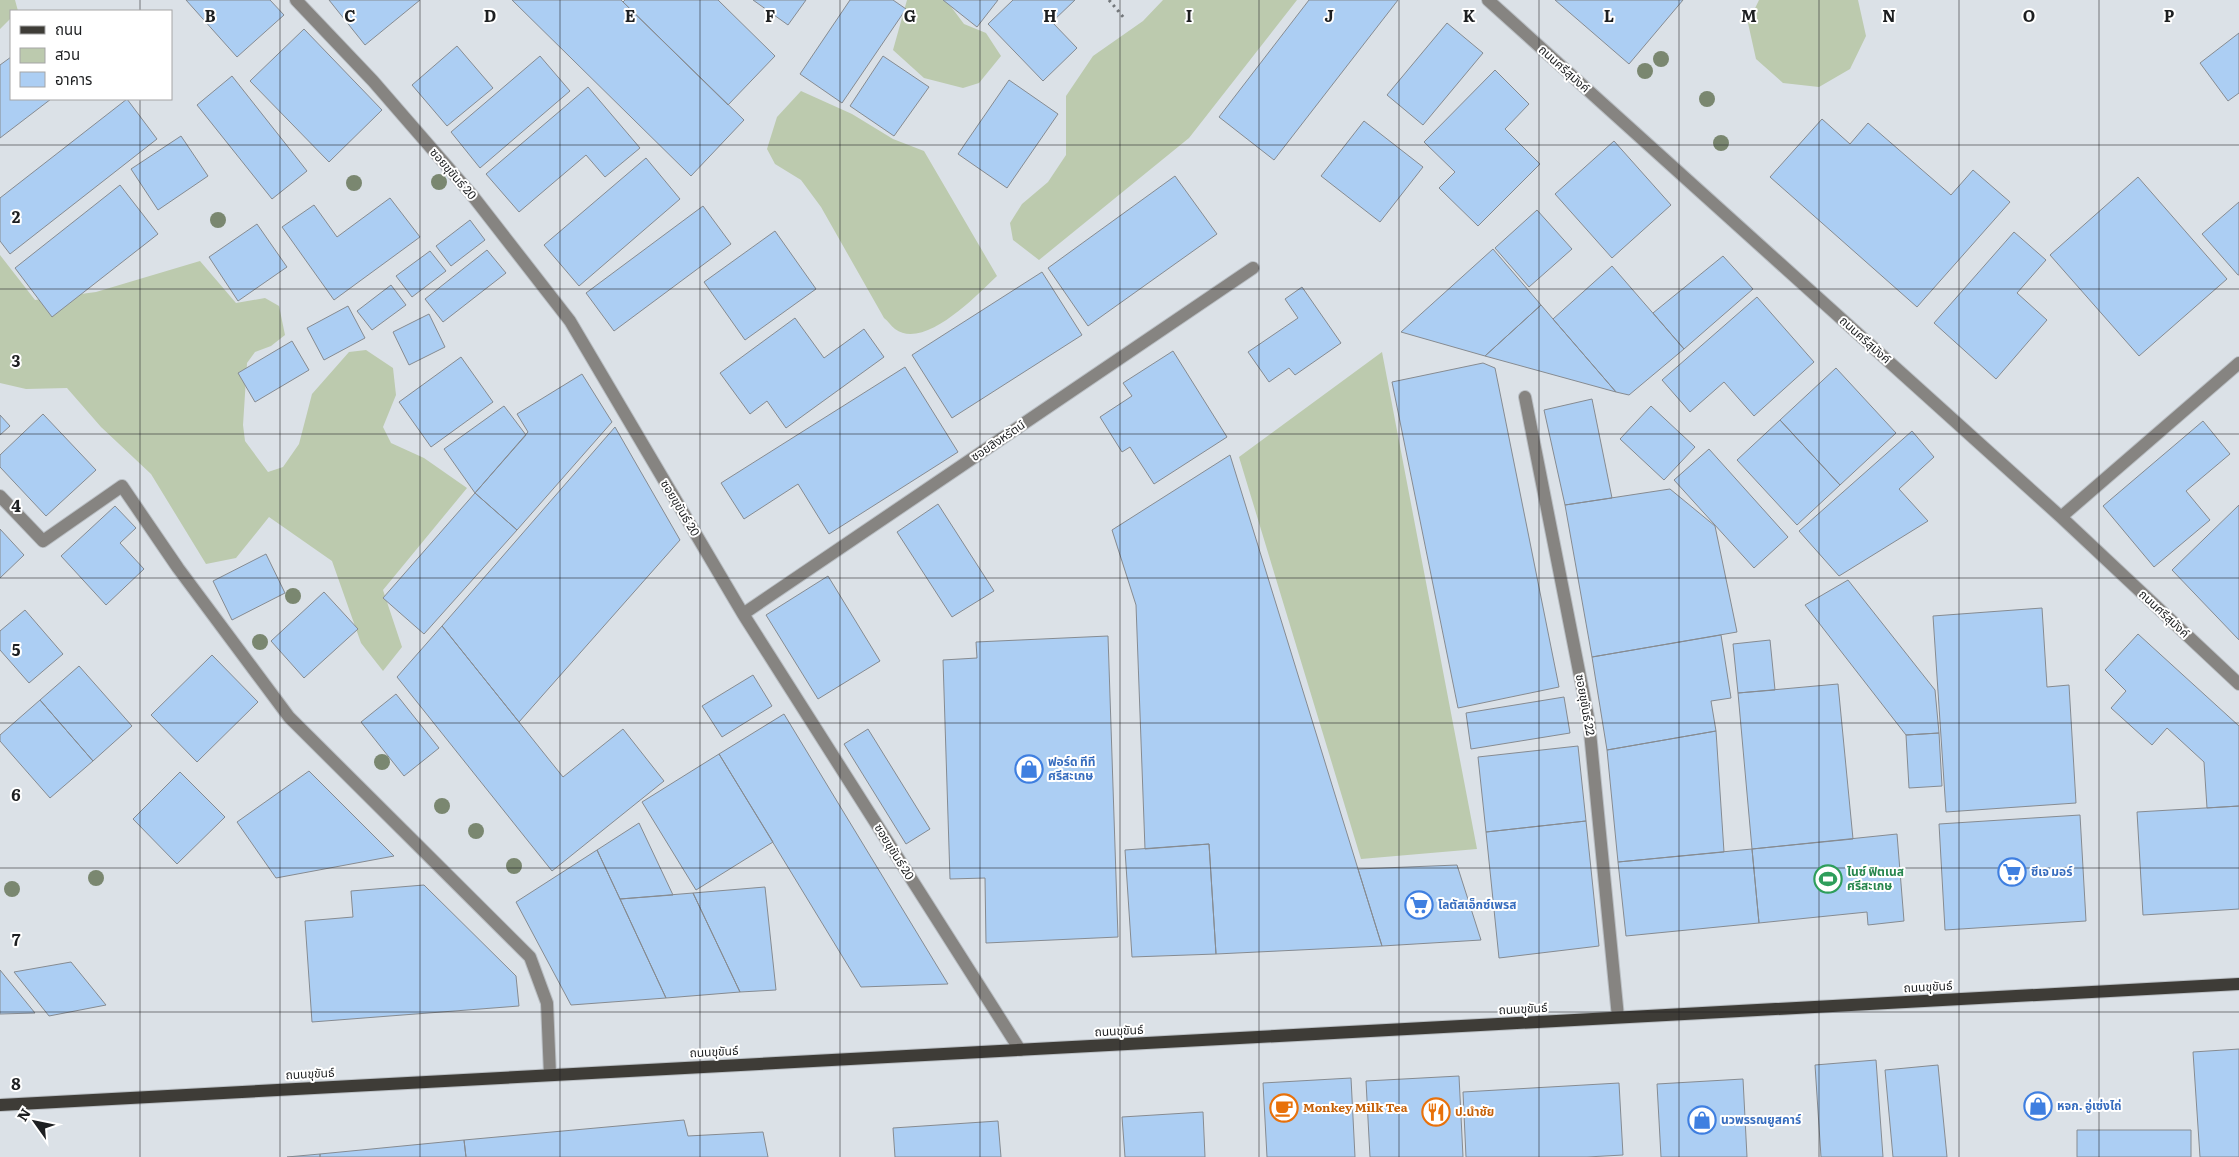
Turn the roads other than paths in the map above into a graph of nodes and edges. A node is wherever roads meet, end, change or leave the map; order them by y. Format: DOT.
graph roads {
  1 [pos="296,0"];
  2 [pos="1488,0"];
  3 [pos="1254,268"];
  4 [pos="2239,363"];
  5 [pos="1525,397"];
  6 [pos="0,496"];
  7 [pos="2061,517"];
  8 [pos="743,614"];
  9 [pos="2239,684"];
  10 [pos="2239,984"];
  11 [pos="1618,1017"];
  12 [pos="1020,1050"];
  13 [pos="550,1075"];
  14 [pos="0,1105"];
  1 -- 8 [label="street, ซอยขุขันธ์ 20"];
  2 -- 7 [label="street, ถนนศรีสุมังค์"];
  3 -- 8 [label="street, ซอยสิงหรัตน์"];
  4 -- 7 [label="street"];
  5 -- 11 [label="street, ซอยขุขันธ์ 22"];
  6 -- 13 [label="street"];
  7 -- 9 [label="street, ถนนศรีสุมังค์"];
  8 -- 12 [label="street, ซอยขุขันธ์ 20"];
  10 -- 11 [label="main road, ถนนขุขันธ์"];
  11 -- 12 [label="main road, ถนนขุขันธ์"];
  12 -- 13 [label="main road, ถนนขุขันธ์"];
  13 -- 14 [label="main road, ถนนขุขันธ์"];
}
